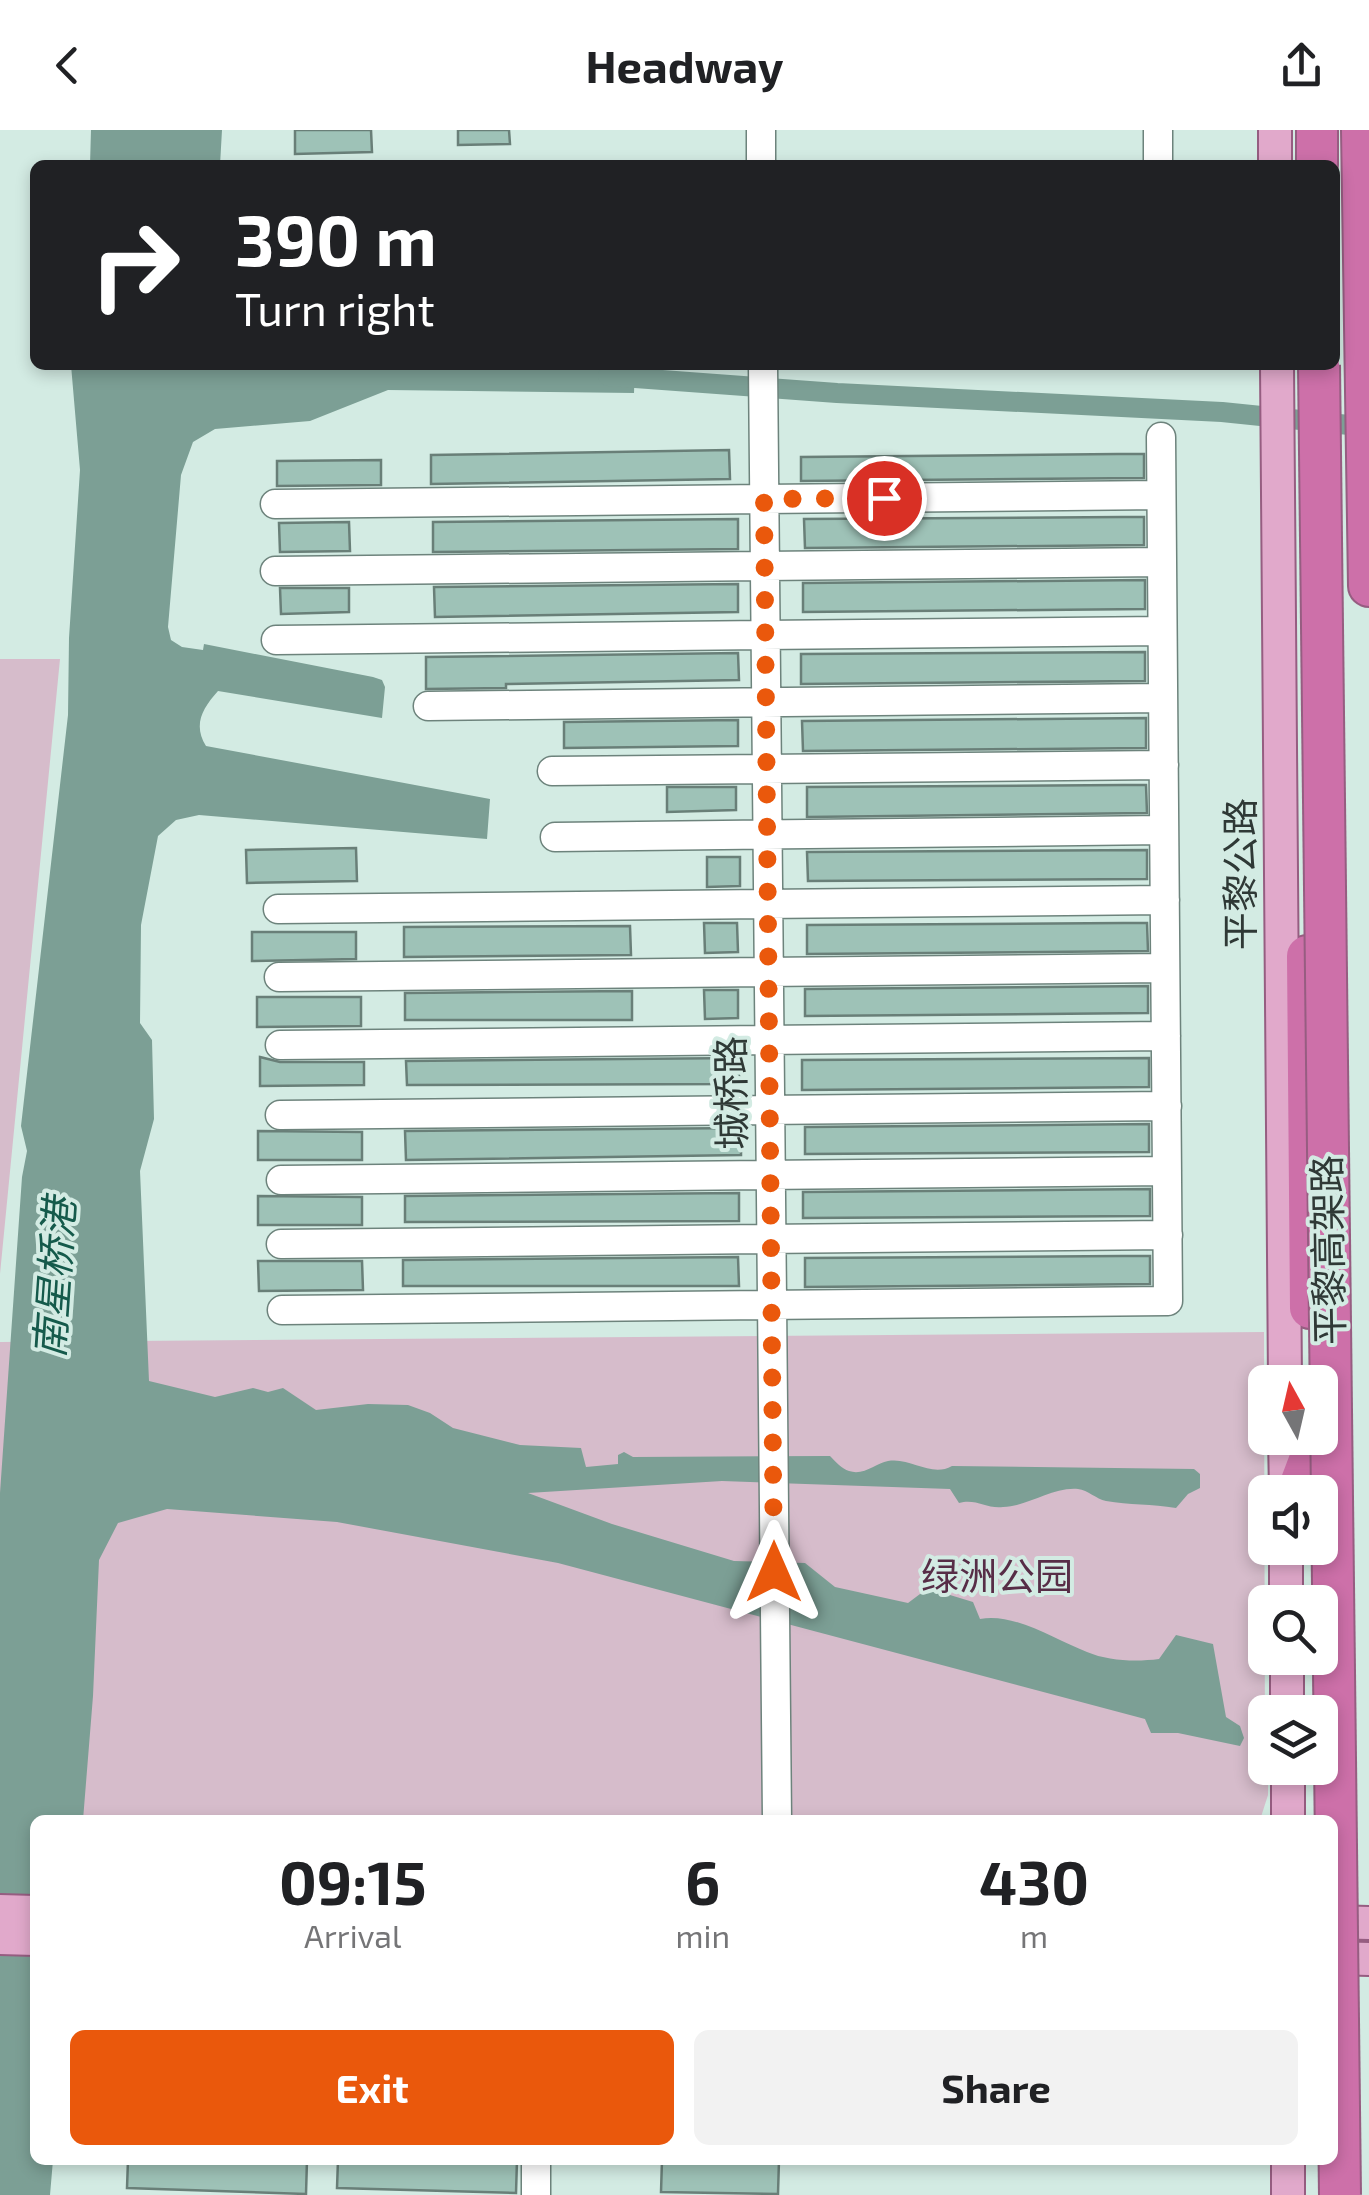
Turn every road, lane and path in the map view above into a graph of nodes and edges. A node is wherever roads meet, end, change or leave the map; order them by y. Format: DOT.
graph roads {
  1 [pos="761,130"];
  2 [pos="1158,130"];
  3 [pos="1275,130"];
  4 [pos="1317,130"];
  5 [pos="1362,130"];
  6 [pos="761,160"];
  7 [pos="1158,160"];
  8 [pos="1275,160"];
  9 [pos="1317,160"];
  10 [pos="763,370"];
  11 [pos="1277,370"];
  12 [pos="1320,370"];
  13 [pos="1160,437"];
  14 [pos="1161,495"];
  15 [pos="764,499"];
  16 [pos="275,504"];
  17 [pos="1162,562"];
  18 [pos="765,566"];
  19 [pos="276,571"];
  20 [pos="1369,586"];
  21 [pos="1162,631"];
  22 [pos="766,636"];
  23 [pos="276,640"];
  24 [pos="1163,698"];
  25 [pos="766,702"];
  26 [pos="428,706"];
  27 [pos="1324,748"];
  28 [pos="1164,765"];
  29 [pos="767,769"];
  30 [pos="552,771"];
  31 [pos="1164,830"];
  32 [pos="768,834"];
  33 [pos="555,837"];
  34 [pos="1165,900"];
  35 [pos="768,904"];
  36 [pos="278,909"];
  37 [pos="1165,968"];
  38 [pos="769,972"];
  39 [pos="279,977"];
  40 [pos="1166,1036"];
  41 [pos="769,1040"];
  42 [pos="280,1046"];
  43 [pos="1167,1106"];
  44 [pos="770,1110"];
  45 [pos="280,1115"];
  46 [pos="1168,1171"];
  47 [pos="770,1175"];
  48 [pos="281,1180"];
  49 [pos="1168,1235"];
  50 [pos="771,1240"];
  51 [pos="282,1244"];
  52 [pos="772,1305"];
  53 [pos="282,1310"];
  54 [pos="1285,1365"];
  55 [pos="1311,1365"];
  56 [pos="1288,1785"];
  57 [pos="776,1815"];
  58 [pos="1288,1815"];
  59 [pos="1336,1815"];
  60 [pos="0,1911"];
  61 [pos="30,1912"];
  62 [pos="1338,1922"];
  63 [pos="1369,1923"];
  64 [pos="0,1938"];
  65 [pos="30,1939"];
  66 [pos="1338,1958"];
  67 [pos="1369,1959"];
  68 [pos="1338,2014"];
  69 [pos="536,2165"];
  70 [pos="1288,2165"];
  71 [pos="536,2195"];
  72 [pos="1288,2195"];
  73 [pos="1340,2195"];
  1 -- 6 [label="street"];
  2 -- 7 [label="street"];
  3 -- 8 [label="main road"];
  4 -- 9 [label="highway"];
  5 -- 20 [label="highway"];
  10 -- 15 [label="street, 城桥路"];
  11 -- 54 [label="main road, 平黎公路"];
  12 -- 27 [label="highway, 平黎高架路, bridge"];
  13 -- 14 [label="street"];
  14 -- 15 [label="street"];
  14 -- 17 [label="street"];
  15 -- 16 [label="street"];
  15 -- 18 [label="street, 城桥路"];
  17 -- 18 [label="street"];
  17 -- 21 [label="street"];
  18 -- 19 [label="street"];
  18 -- 22 [label="street, 城桥路"];
  21 -- 22 [label="street"];
  21 -- 24 [label="street"];
  22 -- 23 [label="street"];
  22 -- 25 [label="street, 城桥路"];
  24 -- 25 [label="street"];
  24 -- 28 [label="street"];
  25 -- 26 [label="street"];
  25 -- 29 [label="street, 城桥路"];
  27 -- 55 [label="highway, bridge"];
  27 -- 59 [label="highway, 平黎高架路, bridge"];
  28 -- 29 [label="street"];
  28 -- 31 [label="street"];
  29 -- 30 [label="street"];
  29 -- 32 [label="street, 城桥路"];
  31 -- 32 [label="street"];
  31 -- 34 [label="street"];
  32 -- 33 [label="street"];
  32 -- 35 [label="street, 城桥路"];
  34 -- 35 [label="street"];
  34 -- 37 [label="street"];
  35 -- 36 [label="street"];
  35 -- 38 [label="street, 城桥路"];
  37 -- 38 [label="street"];
  37 -- 40 [label="street"];
  38 -- 39 [label="street"];
  38 -- 41 [label="street, 城桥路"];
  40 -- 41 [label="street"];
  40 -- 43 [label="street"];
  41 -- 42 [label="street"];
  41 -- 44 [label="street, 城桥路"];
  43 -- 44 [label="street"];
  43 -- 46 [label="street"];
  44 -- 45 [label="street"];
  44 -- 47 [label="street, 城桥路"];
  46 -- 47 [label="street"];
  46 -- 49 [label="street"];
  47 -- 48 [label="street"];
  47 -- 50 [label="street, 城桥路"];
  49 -- 50 [label="street"];
  49 -- 52 [label="street"];
  50 -- 51 [label="street"];
  50 -- 52 [label="street, 城桥路"];
  52 -- 53 [label="street"];
  52 -- 57 [label="street, 城桥路"];
  56 -- 58 [label="main road"];
  60 -- 61 [label="main road"];
  62 -- 63 [label="main road"];
  64 -- 65 [label="main road"];
  66 -- 67 [label="main road"];
  68 -- 73 [label="highway, 平黎高架路, bridge"];
  69 -- 71 [label="street"];
  70 -- 72 [label="main road"];
}
